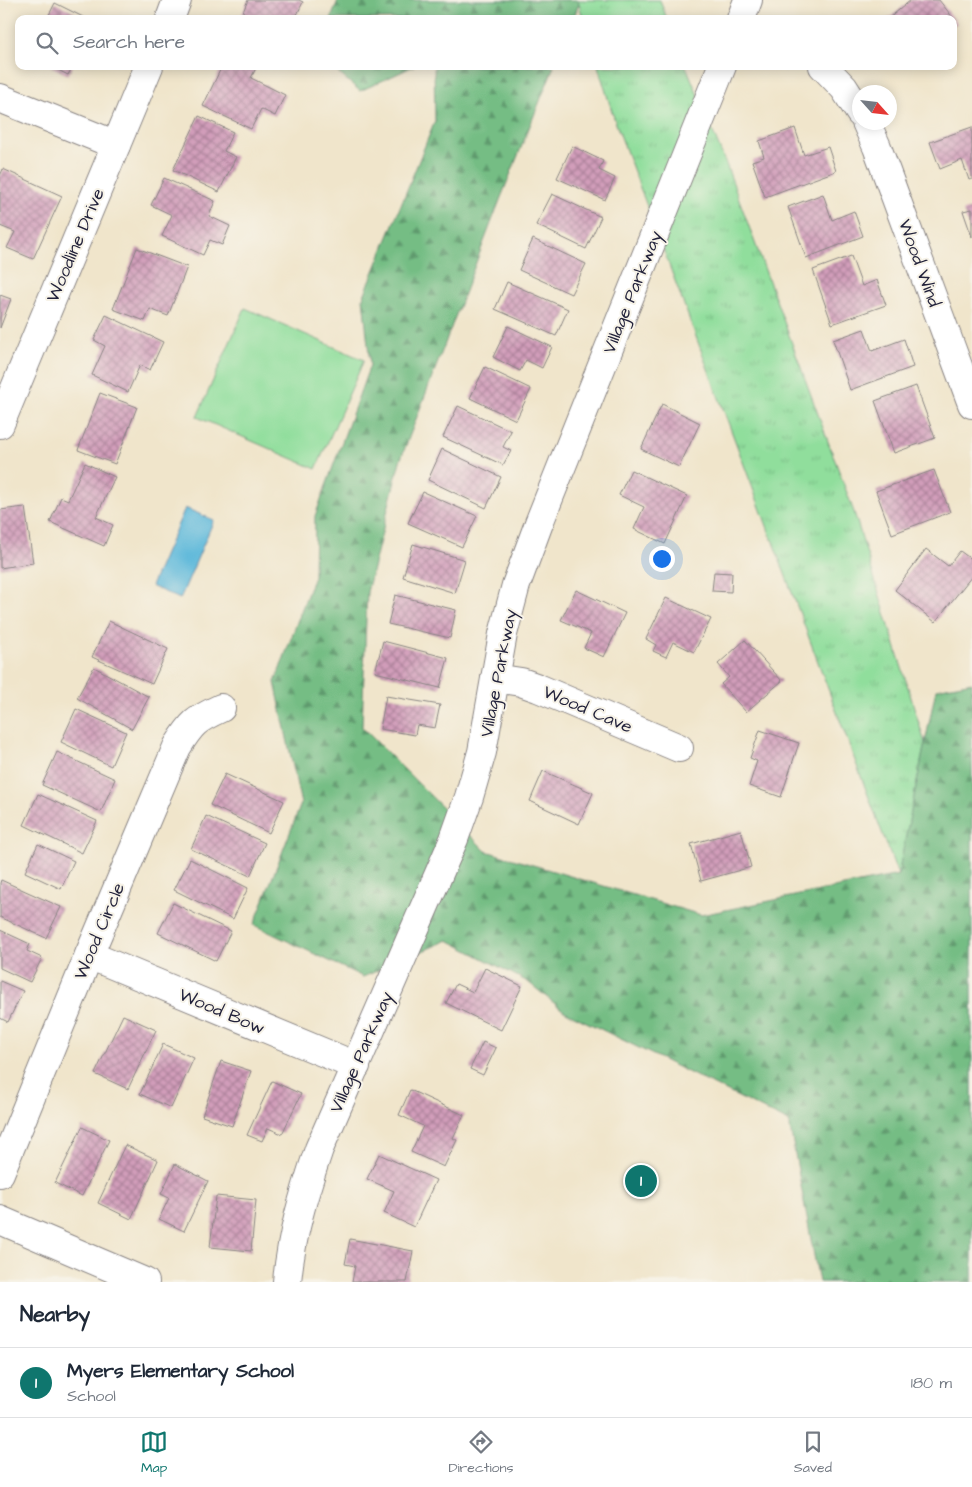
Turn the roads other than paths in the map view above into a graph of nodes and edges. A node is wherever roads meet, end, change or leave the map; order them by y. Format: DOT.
graph roads {
  1 [pos="178,0"];
  2 [pos="172,15"];
  3 [pos="148,70"];
  4 [pos="720,70"];
  5 [pos="827,70"];
  6 [pos="0,98"];
  7 [pos="852,100"];
  8 [pos="870,130"];
  9 [pos="116,145"];
  10 [pos="972,404"];
  11 [pos="0,424"];
  12 [pos="495,678"];
  13 [pos="221,708"];
  14 [pos="679,748"];
  15 [pos="89,955"];
  16 [pos="356,1066"];
  17 [pos="0,1173"];
  18 [pos="0,1220"];
  19 [pos="146,1282"];
  20 [pos="287,1282"];
  1 -- 2 [label="street"];
  3 -- 9 [label="street, Woodline Drive"];
  4 -- 12 [label="street, Village Parkway"];
  5 -- 7 [label="street"];
  6 -- 9 [label="street"];
  8 -- 10 [label="street, Wood Wind"];
  9 -- 11 [label="street, Woodline Drive"];
  12 -- 14 [label="street, Wood Cave"];
  12 -- 16 [label="street, Village Parkway"];
  13 -- 15 [label="street, Wood Circle"];
  15 -- 16 [label="street, Wood Bow"];
  15 -- 17 [label="street, Wood Circle"];
  16 -- 20 [label="street, Village Parkway"];
  18 -- 19 [label="street"];
}
